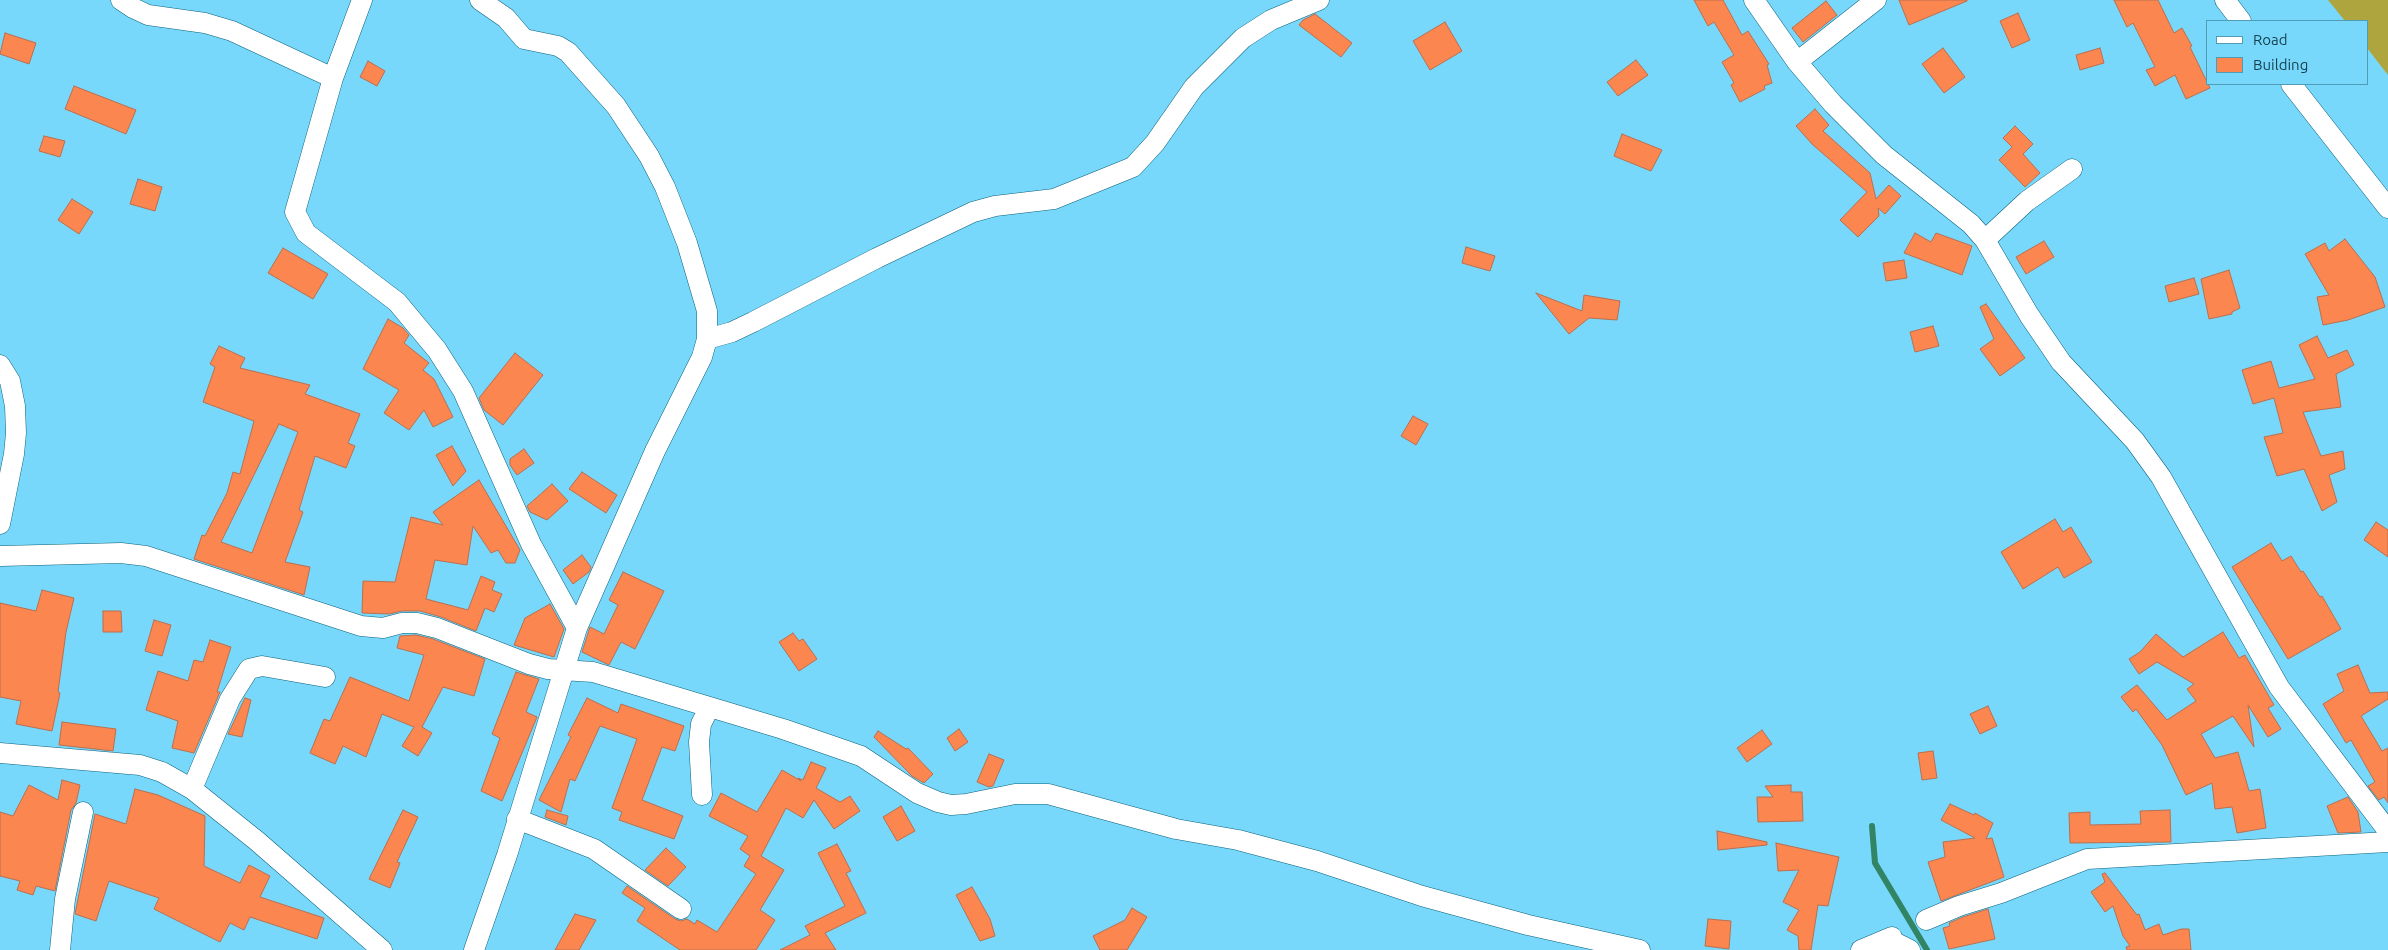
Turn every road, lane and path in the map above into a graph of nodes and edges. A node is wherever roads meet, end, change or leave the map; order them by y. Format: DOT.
graph roads {
  1 [pos="121,0"];
  2 [pos="362,0"];
  3 [pos="480,0"];
  4 [pos="1319,0"];
  5 [pos="1754,0"];
  6 [pos="1876,0"];
  7 [pos="2224,0"];
  8 [pos="2240,20"];
  9 [pos="1797,62"];
  10 [pos="333,78"];
  11 [pos="2292,85"];
  12 [pos="2072,168"];
  13 [pos="2388,208"];
  14 [pos="1985,240"];
  15 [pos="707,339"];
  16 [pos="0,365"];
  17 [pos="0,524"];
  18 [pos="0,556"];
  19 [pos="577,628"];
  20 [pos="564,670"];
  21 [pos="325,677"];
  22 [pos="709,708"];
  23 [pos="0,753"];
  24 [pos="192,789"];
  25 [pos="702,795"];
  26 [pos="83,812"];
  27 [pos="517,819"];
  28 [pos="2388,831"];
  29 [pos="2388,842"];
  30 [pos="681,909"];
  31 [pos="1926,920"];
  32 [pos="60,950"];
  33 [pos="382,950"];
  34 [pos="474,950"];
  35 [pos="1640,950"];
  36 [pos="1862,950"];
  37 [pos="1910,950"];
  1 -- 10 [label="street"];
  2 -- 10 [label="street"];
  3 -- 15 [label="street"];
  4 -- 15 [label="street"];
  5 -- 9 [label="street"];
  6 -- 9 [label="street"];
  7 -- 8 [label="street"];
  9 -- 14 [label="street"];
  10 -- 19 [label="street"];
  11 -- 13 [label="street"];
  12 -- 14 [label="street"];
  14 -- 28 [label="street"];
  15 -- 19 [label="street"];
  16 -- 17 [label="street"];
  18 -- 20 [label="street"];
  19 -- 20 [label="street"];
  20 -- 22 [label="street"];
  20 -- 27 [label="street"];
  21 -- 24 [label="street"];
  22 -- 25 [label="street"];
  22 -- 35 [label="street"];
  23 -- 24 [label="street"];
  24 -- 33 [label="street"];
  26 -- 32 [label="street"];
  27 -- 30 [label="street"];
  27 -- 34 [label="street"];
  29 -- 31 [label="street"];
  36 -- 37 [label="street"];
}
